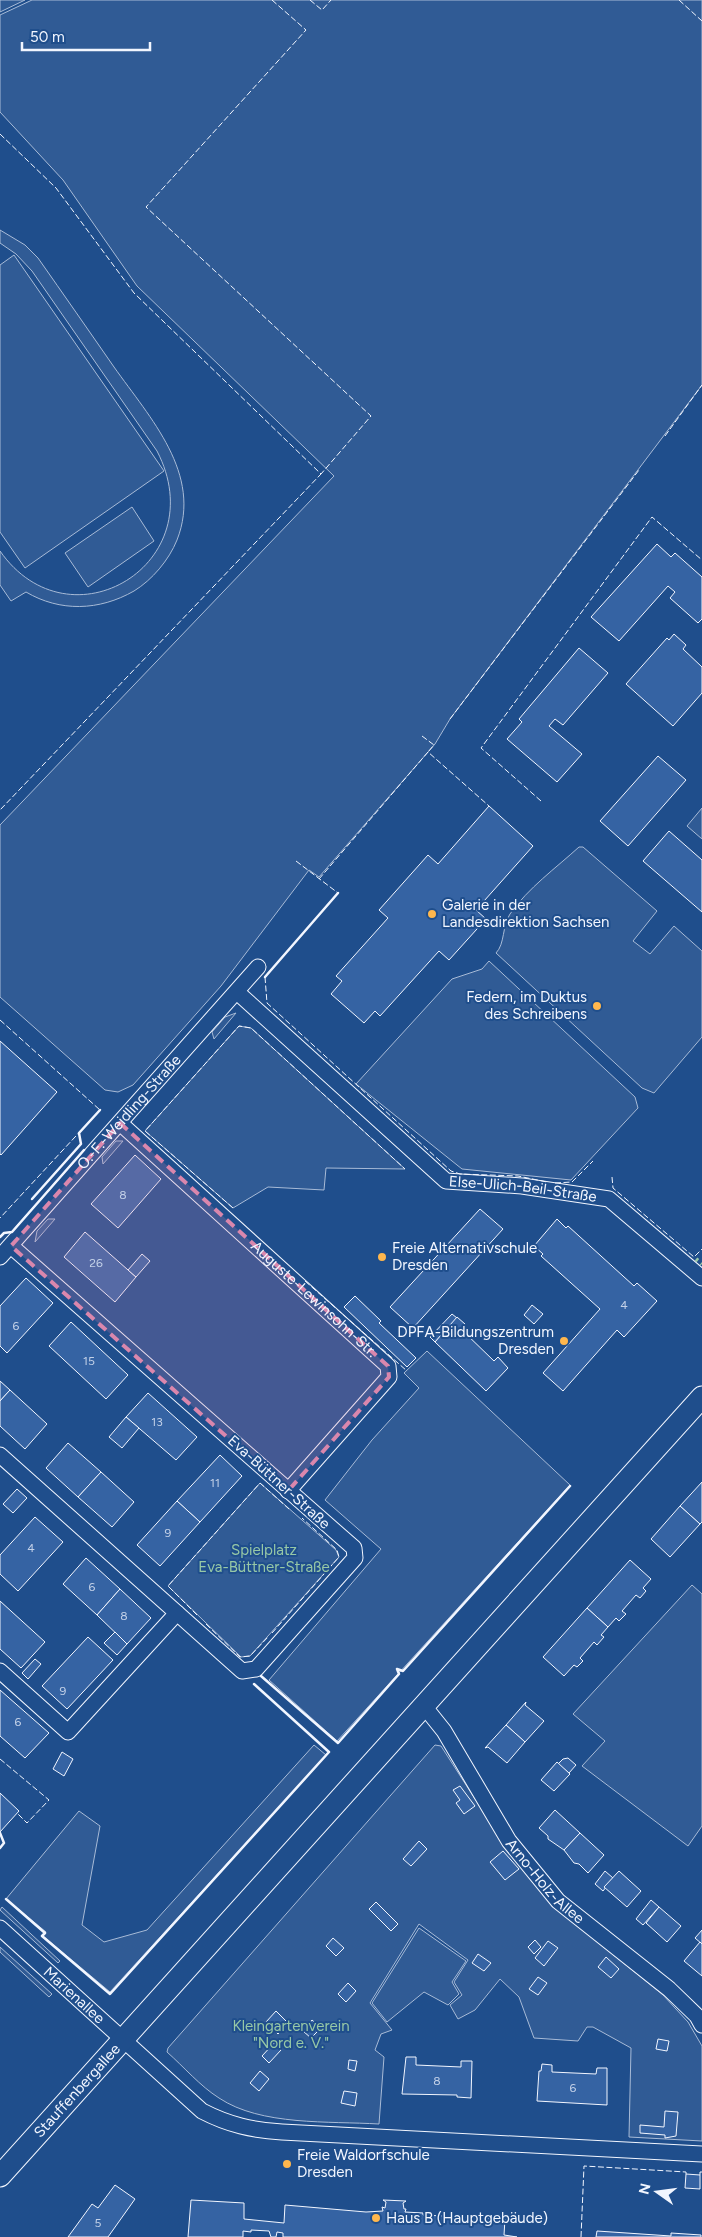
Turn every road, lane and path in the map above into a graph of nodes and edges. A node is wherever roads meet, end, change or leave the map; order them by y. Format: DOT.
graph roads {
  1 [pos="258,967"];
  2 [pos="237,992"];
  3 [pos="120,1123"];
  4 [pos="11,1246"];
  5 [pos="0,1258"];
  6 [pos="702,1278"];
  7 [pos="702,1398"];
  8 [pos="0,1455"];
  9 [pos="288,1491"];
  10 [pos="177,1613"];
  11 [pos="0,1671"];
  12 [pos="424,1706"];
  13 [pos="0,1928"];
  14 [pos="700,2018"];
  15 [pos="123,2039"];
  16 [pos="702,2154"];
  17 [pos="0,2176"];
  1 -- 2 [label="street, O.-F.-Weidling-Straße"];
  2 -- 3 [label="street, O.-F.-Weidling-Straße"];
  2 -- 6 [label="street, Else-Ulich-Beil-Straße"];
  3 -- 4 [label="street, O.-F.-Weidling-Straße"];
  3 -- 9 [label="street, Auguste-Lewinsohn-Str."];
  4 -- 5 [label="street, O.-F.-Weidling-Straße"];
  4 -- 9 [label="street, Eva-Büttner-Straße"];
  7 -- 12 [label="main road, Stauffenbergallee"];
  8 -- 10 [label="street, Eva-Büttner-Straße"];
  9 -- 10 [label="street, Eva-Büttner-Straße"];
  10 -- 11 [label="street"];
  12 -- 14 [label="street, Arno-Holz-Allee"];
  12 -- 15 [label="main road, Stauffenbergallee"];
  13 -- 15 [label="street, Marienallee"];
  15 -- 16 [label="street, Marienallee"];
  15 -- 17 [label="main road, Stauffenbergallee"];
}
